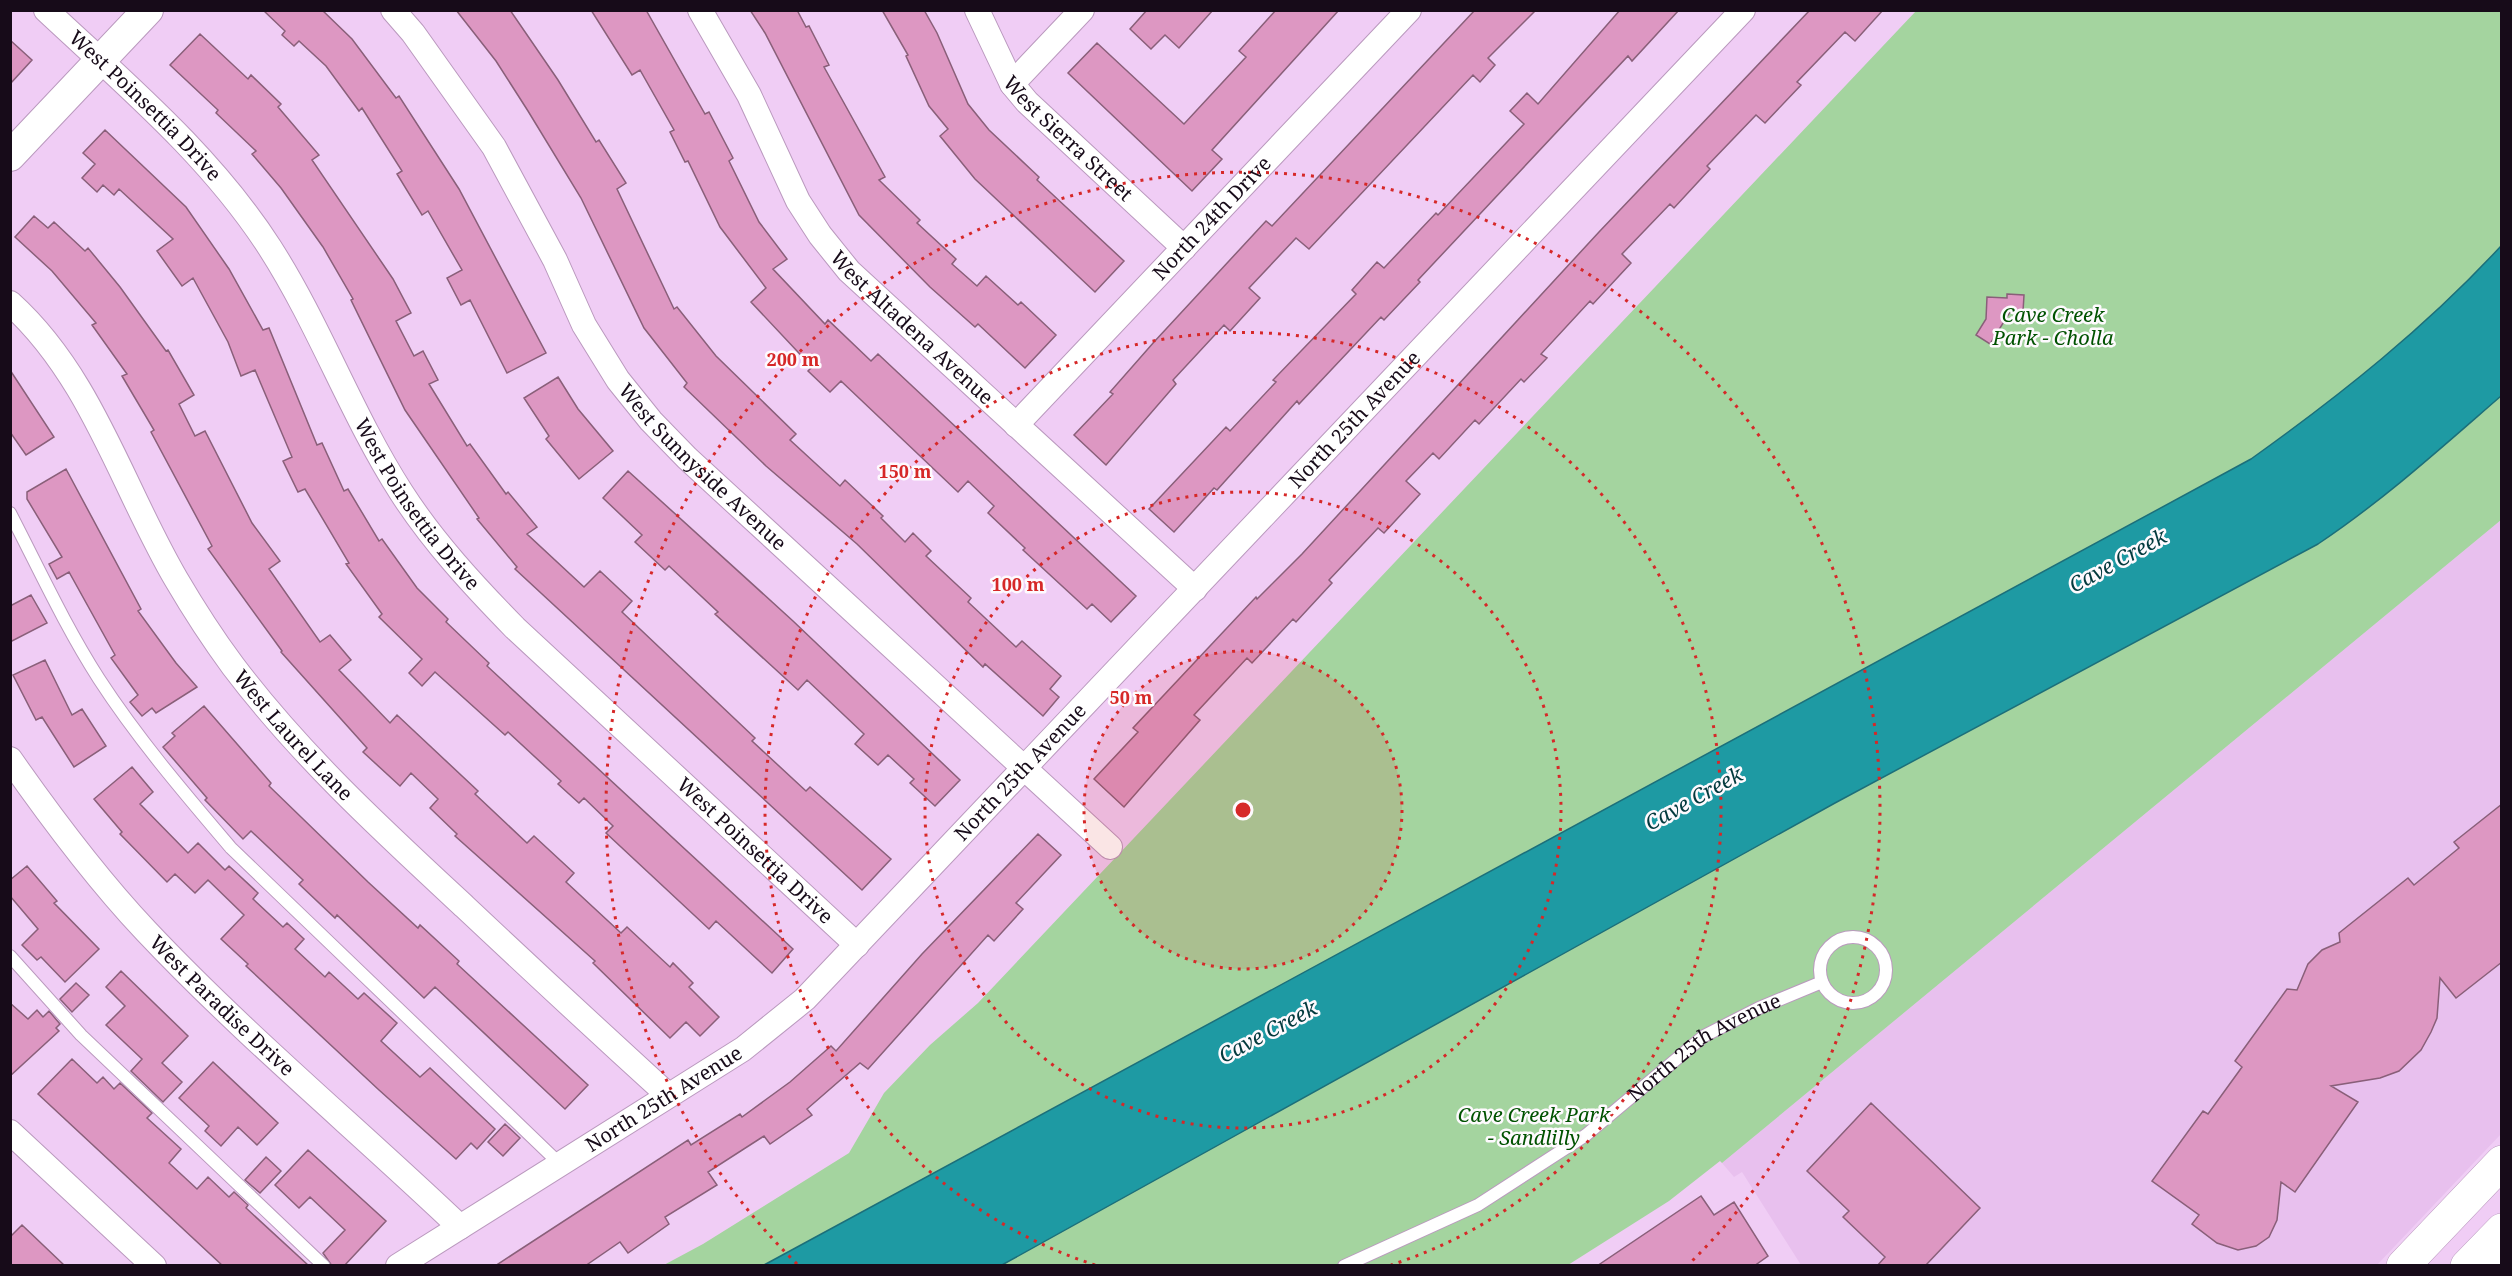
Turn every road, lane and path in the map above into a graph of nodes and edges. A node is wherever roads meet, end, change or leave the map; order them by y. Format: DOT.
graph roads {
  1 [pos="46,10"];
  2 [pos="147,10"];
  3 [pos="393,10"];
  4 [pos="700,10"];
  5 [pos="977,10"];
  6 [pos="1082,10"];
  7 [pos="1409,10"];
  8 [pos="1743,10"];
  9 [pos="100,61"];
  10 [pos="1012,84"];
  11 [pos="10,156"];
  12 [pos="1184,248"];
  13 [pos="10,303"];
  14 [pos="1016,425"];
  15 [pos="10,513"];
  16 [pos="1195,589"];
  17 [pos="10,759"];
  18 [pos="1025,768"];
  19 [pos="1110,847"];
  20 [pos="857,945"];
  21 [pos="10,956"];
  22 [pos="1822,982"];
  23 [pos="668,1095"];
  24 [pos="10,1132"];
  25 [pos="2502,1162"];
  26 [pos="560,1164"];
  27 [pos="460,1227"];
  28 [pos="2502,1230"];
  29 [pos="154,1266"];
  30 [pos="324,1266"];
  31 [pos="398,1266"];
  32 [pos="1344,1266"];
  33 [pos="2403,1266"];
  34 [pos="2467,1266"];
  1 -- 9 [label="street, West Poinsettia Drive"];
  2 -- 9 [label="street"];
  3 -- 18 [label="street, West Sunnyside Avenue"];
  4 -- 14 [label="street, West Altadena Avenue"];
  5 -- 10 [label="street, West Sierra Street"];
  6 -- 10 [label="street"];
  7 -- 12 [label="street, North 24th Drive"];
  8 -- 16 [label="street, North 25th Avenue"];
  9 -- 11 [label="street"];
  9 -- 20 [label="street, West Poinsettia Drive"];
  10 -- 12 [label="street, West Sierra Street"];
  12 -- 14 [label="street, North 24th Drive"];
  13 -- 23 [label="street, West Laurel Lane"];
  14 -- 16 [label="street, West Altadena Avenue"];
  15 -- 26 [label="lane"];
  16 -- 18 [label="street, North 25th Avenue"];
  17 -- 27 [label="street, West Paradise Drive"];
  18 -- 19 [label="street, West Sunnyside Avenue"];
  18 -- 20 [label="street, North 25th Avenue"];
  20 -- 23 [label="street, North 25th Avenue"];
  21 -- 30 [label="lane"];
  22 -- 22 [label="lane"];
  22 -- 32 [label="lane, North 25th Avenue"];
  23 -- 26 [label="street, North 25th Avenue"];
  24 -- 29 [label="street"];
  25 -- 33 [label="main road"];
  26 -- 27 [label="street, North 25th Avenue"];
  27 -- 31 [label="street, North 25th Avenue"];
  28 -- 34 [label="main road"];
}
